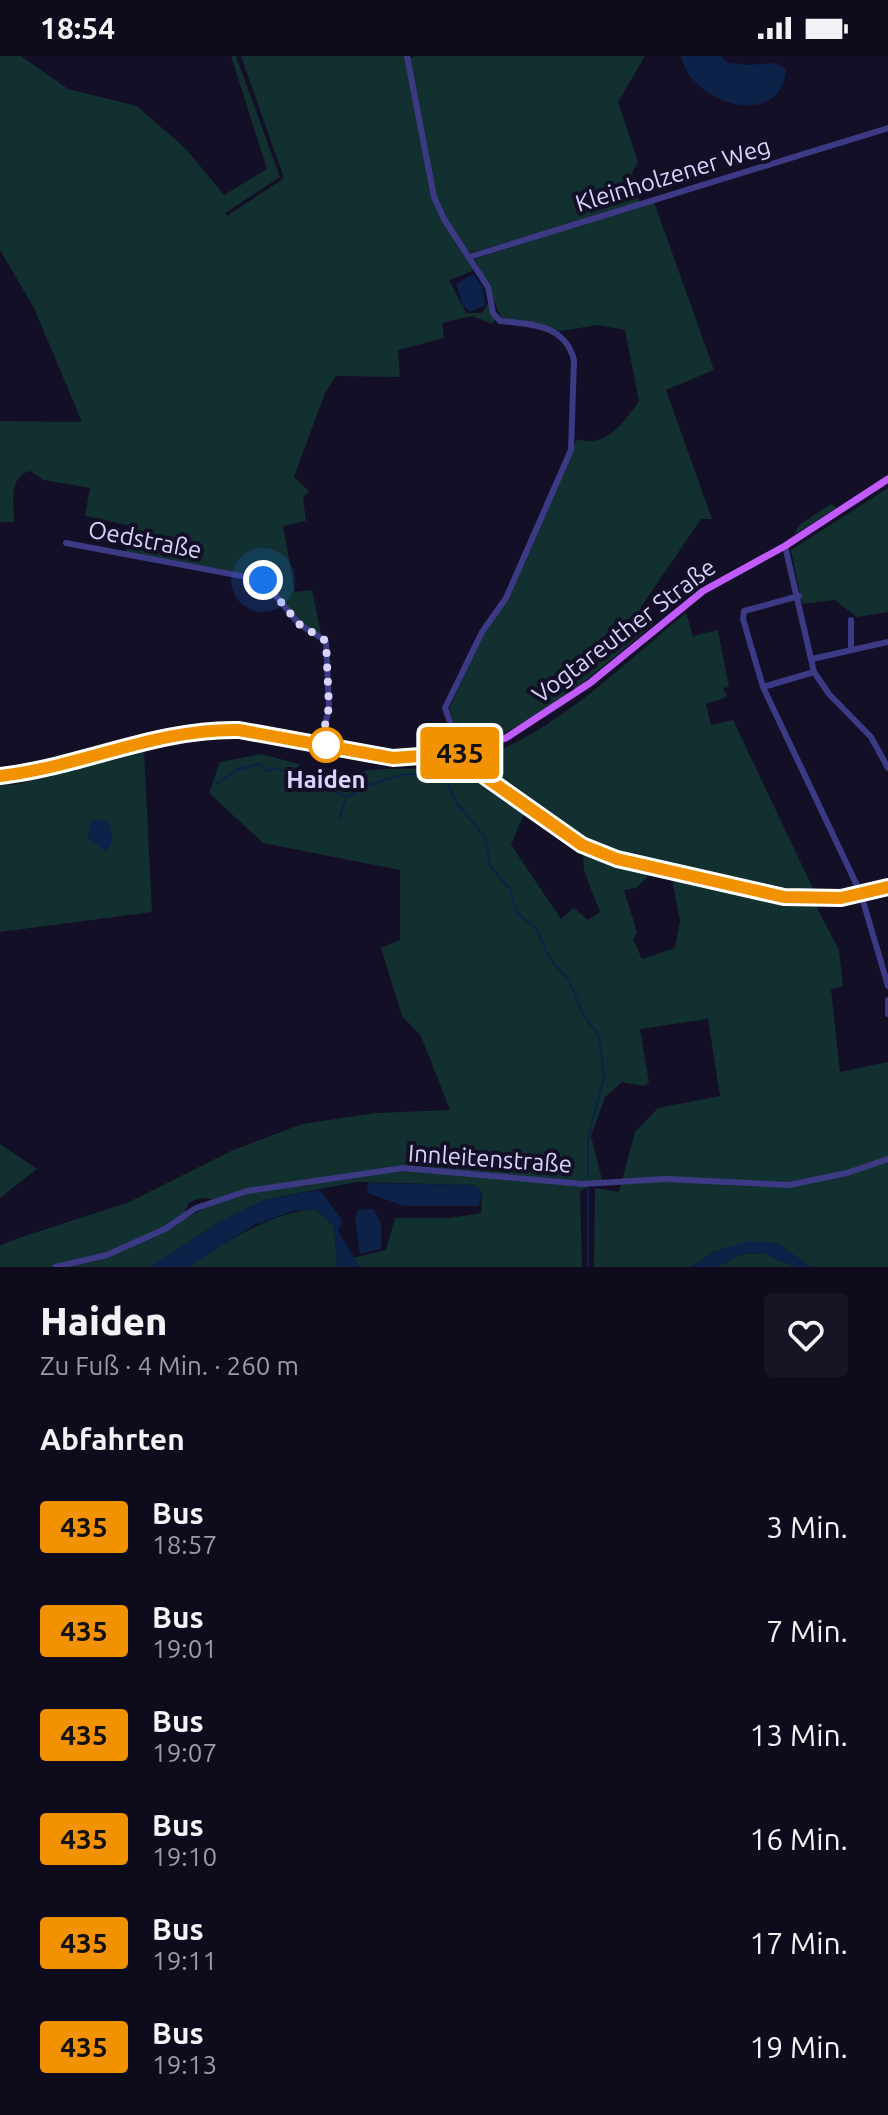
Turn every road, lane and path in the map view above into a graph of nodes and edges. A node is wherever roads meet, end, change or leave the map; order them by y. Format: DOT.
graph roads {
  1 [pos="407,56"];
  2 [pos="888,128"];
  3 [pos="469,257"];
  4 [pos="888,479"];
  5 [pos="66,543"];
  6 [pos="785,546"];
  7 [pos="799,596"];
  8 [pos="851,620"];
  9 [pos="888,642"];
  10 [pos="851,650"];
  11 [pos="812,659"];
  12 [pos="814,672"];
  13 [pos="763,687"];
  14 [pos="321,744"];
  15 [pos="461,753"];
  16 [pos="888,768"];
  17 [pos="0,776"];
  18 [pos="888,887"];
  19 [pos="861,894"];
  20 [pos="888,986"];
  21 [pos="888,1000"];
  22 [pos="888,1014"];
  23 [pos="888,1159"];
  24 [pos="55,1267"];
  1 -- 3 [label="street"];
  2 -- 3 [label="street, Kleinholzener Weg"];
  3 -- 15 [label="street"];
  4 -- 6 [label="main road, Vogtareuther Straße"];
  5 -- 14 [label="street, Oedstraße"];
  6 -- 7 [label="street"];
  6 -- 15 [label="main road, Vogtareuther Straße"];
  7 -- 11 [label="street"];
  7 -- 13 [label="street"];
  8 -- 10 [label="street"];
  9 -- 10 [label="street"];
  10 -- 11 [label="street"];
  11 -- 12 [label="street"];
  12 -- 13 [label="street"];
  12 -- 16 [label="street"];
  13 -- 19 [label="street"];
  14 -- 15 [label="main road, Vogtareuther Straße"];
  14 -- 17 [label="main road, Vogtareuther Straße"];
  15 -- 19 [label="street"];
  18 -- 19 [label="street"];
  19 -- 20 [label="street"];
  21 -- 22 [label="street"];
  23 -- 24 [label="street, Innleitenstraße"];
}
